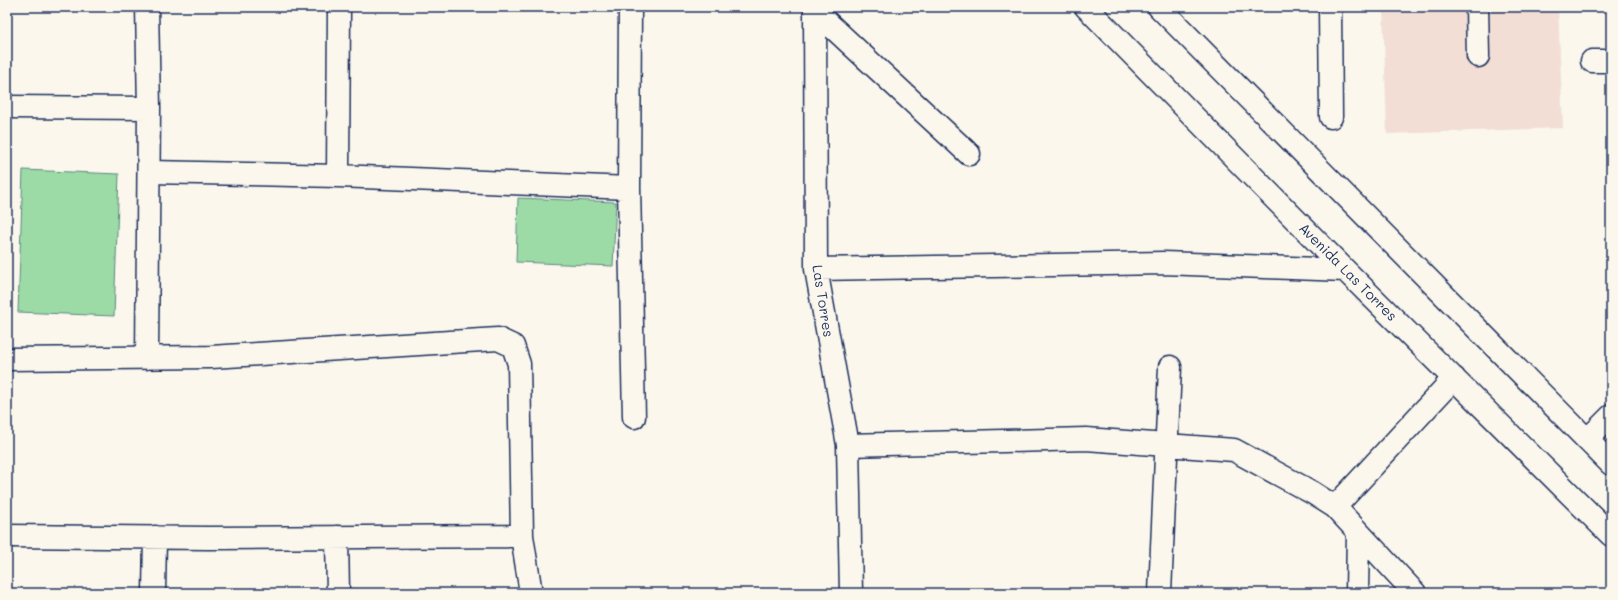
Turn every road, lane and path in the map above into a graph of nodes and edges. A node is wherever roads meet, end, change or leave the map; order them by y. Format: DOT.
graph roads {
  1 [pos="148,7"];
  2 [pos="339,7"];
  3 [pos="630,7"];
  4 [pos="1086,7"];
  5 [pos="1159,7"];
  6 [pos="1330,7"];
  7 [pos="1477,7"];
  8 [pos="815,9"];
  9 [pos="1478,56"];
  10 [pos="7,107"];
  11 [pos="150,108"];
  12 [pos="1331,117"];
  13 [pos="969,154"];
  14 [pos="149,172"];
  15 [pos="338,176"];
  16 [pos="629,188"];
  17 [pos="816,269"];
  18 [pos="1345,270"];
  19 [pos="147,358"];
  20 [pos="7,359"];
  21 [pos="1170,368"];
  22 [pos="1454,378"];
  23 [pos="1611,416"];
  24 [pos="634,417"];
  25 [pos="1587,440"];
  26 [pos="848,445"];
  27 [pos="1167,445"];
  28 [pos="1611,464"];
  29 [pos="1335,507"];
  30 [pos="1358,532"];
  31 [pos="1611,535"];
  32 [pos="7,536"];
  33 [pos="522,536"];
  34 [pos="155,537"];
  35 [pos="337,537"];
  36 [pos="154,593"];
  37 [pos="338,593"];
  38 [pos="531,593"];
  39 [pos="851,593"];
  40 [pos="1160,593"];
  41 [pos="1357,593"];
  42 [pos="1415,593"];
  1 -- 11 [label="street"];
  2 -- 15 [label="street"];
  3 -- 16 [label="street"];
  4 -- 18 [label="street, Avenida Las Torres"];
  5 -- 25 [label="street"];
  6 -- 12 [label="street"];
  7 -- 9 [label="street"];
  8 -- 13 [label="street"];
  8 -- 17 [label="street, Las Torres"];
  10 -- 11 [label="street"];
  11 -- 14 [label="street"];
  14 -- 15 [label="street"];
  14 -- 19 [label="street"];
  15 -- 16 [label="street"];
  16 -- 24 [label="street"];
  17 -- 18 [label="street"];
  17 -- 26 [label="street, Las Torres"];
  18 -- 22 [label="street, Avenida Las Torres"];
  19 -- 20 [label="street"];
  19 -- 33 [label="street"];
  21 -- 27 [label="street"];
  22 -- 29 [label="street"];
  22 -- 31 [label="street, Avenida Las Torres"];
  23 -- 25 [label="street"];
  25 -- 28 [label="street"];
  26 -- 27 [label="street"];
  26 -- 39 [label="street, Las Torres"];
  27 -- 29 [label="street"];
  27 -- 40 [label="street"];
  29 -- 30 [label="street"];
  30 -- 41 [label="street"];
  30 -- 42 [label="street"];
  32 -- 34 [label="street"];
  33 -- 35 [label="street"];
  33 -- 38 [label="street"];
  34 -- 35 [label="street"];
  34 -- 36 [label="street"];
  35 -- 37 [label="street"];
}
